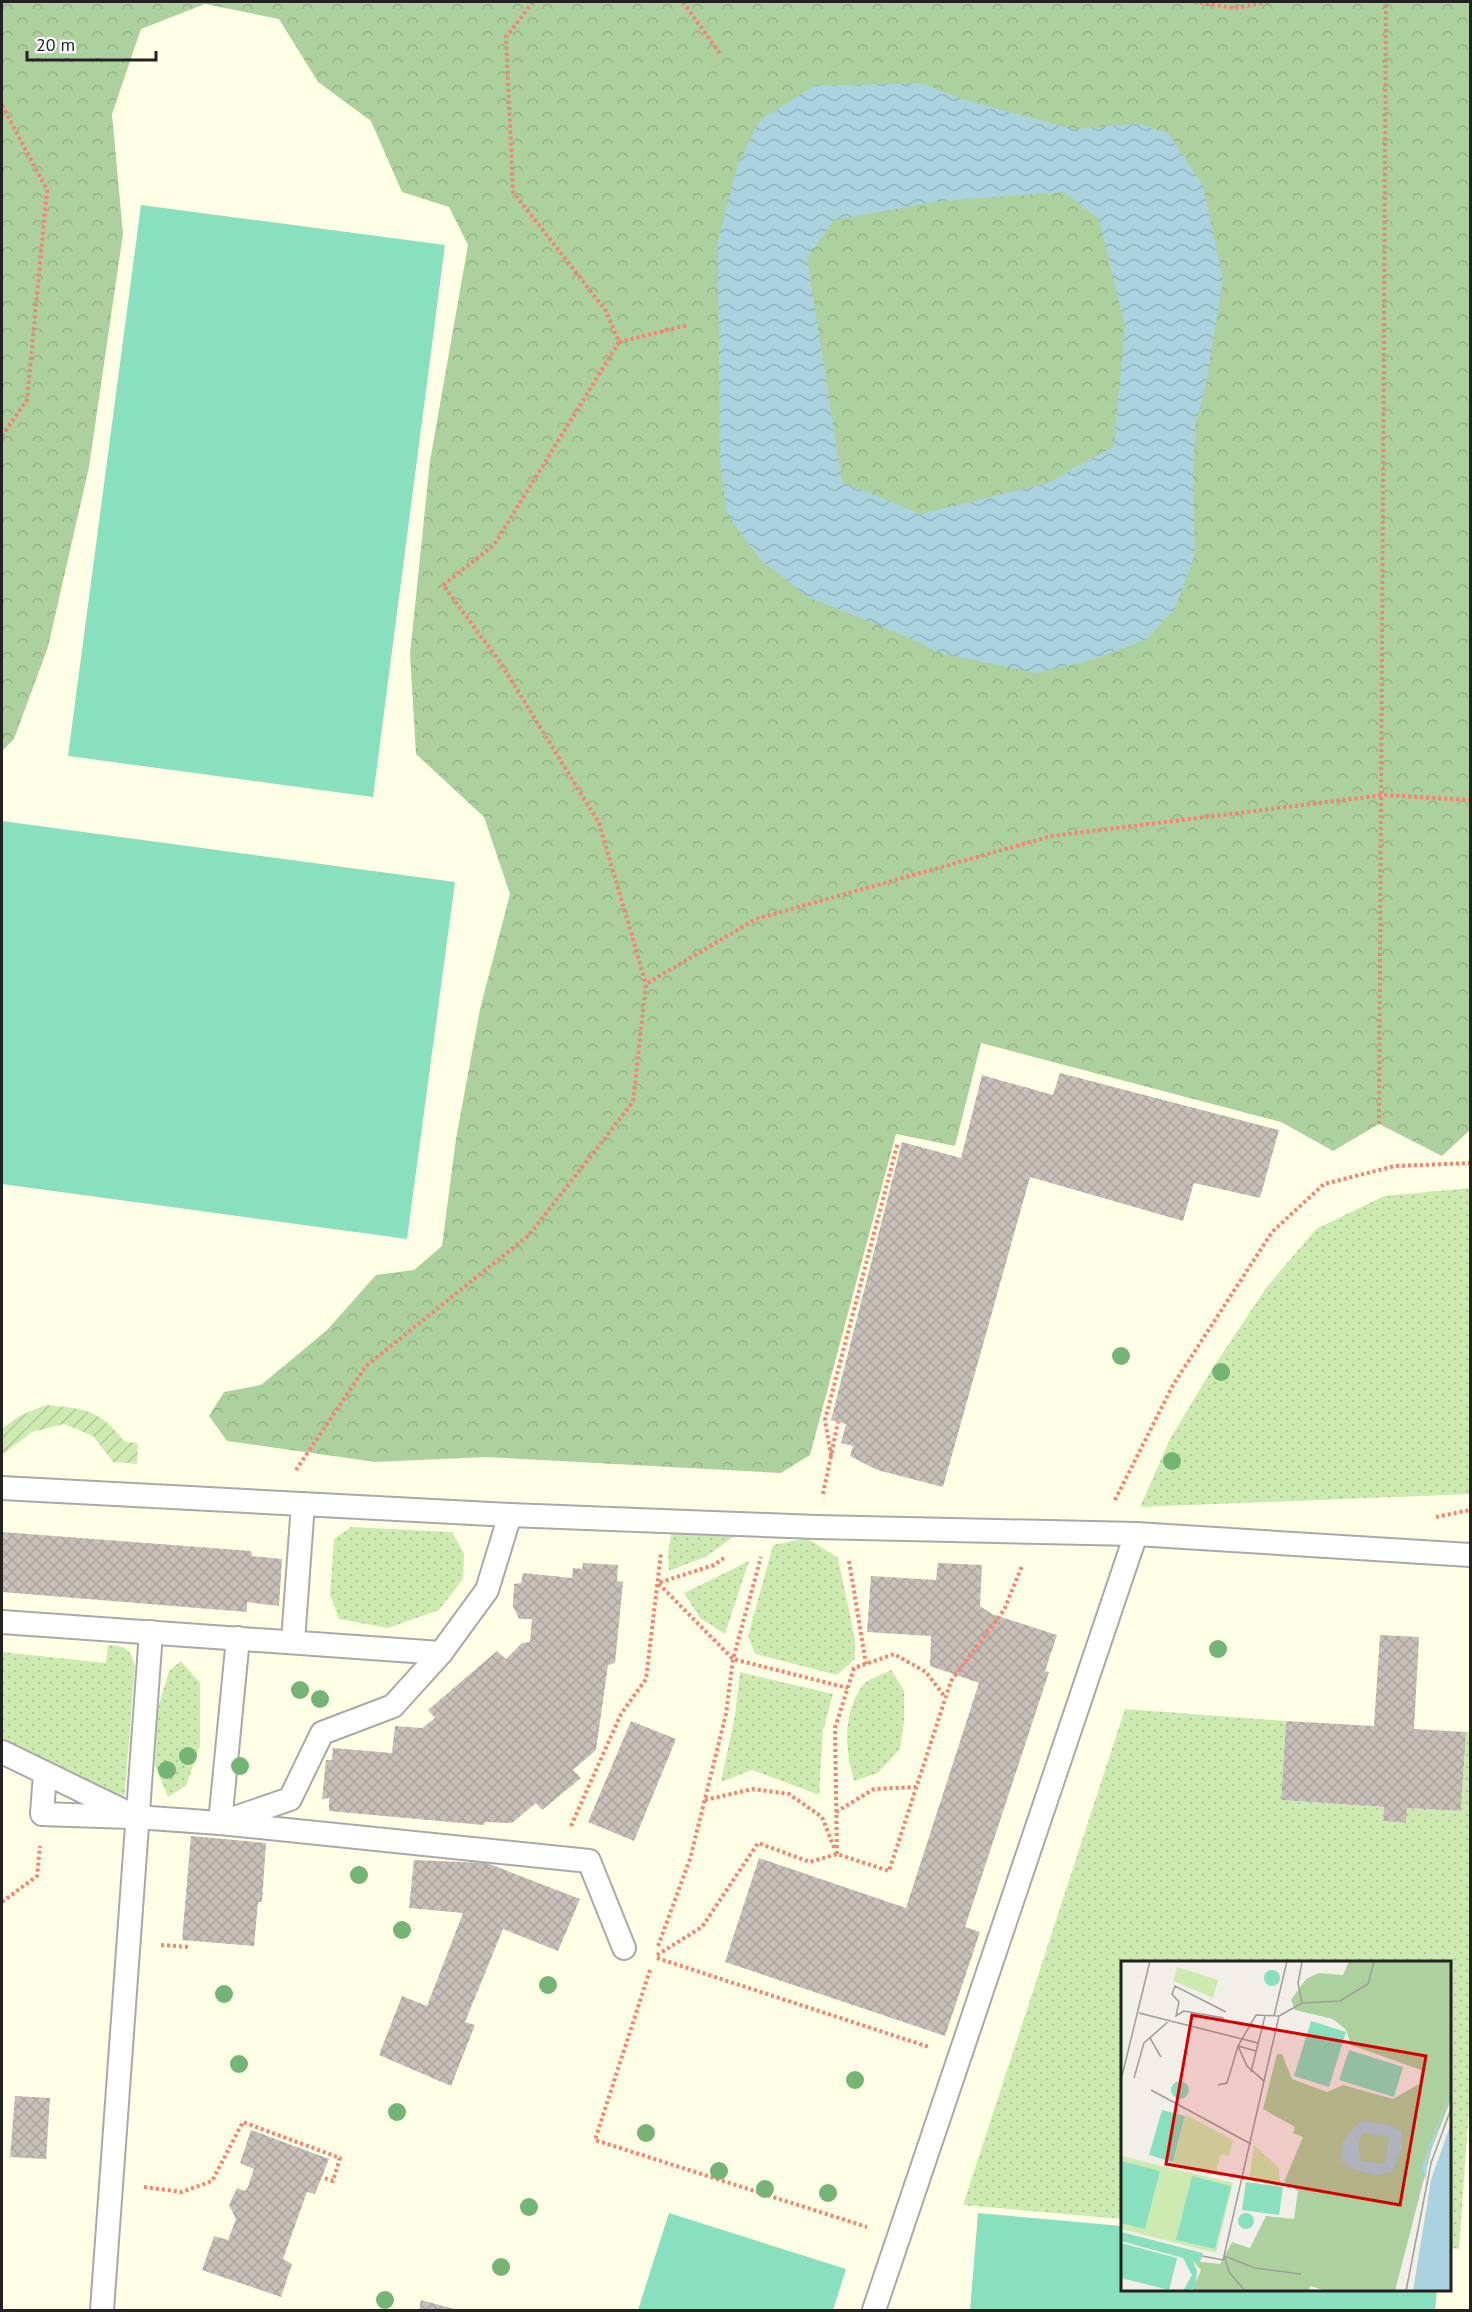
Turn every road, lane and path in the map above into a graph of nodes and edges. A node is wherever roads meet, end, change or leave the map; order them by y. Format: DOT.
graph roads {
  1 [pos="533,2"];
  2 [pos="683,2"];
  3 [pos="1194,2"];
  4 [pos="1270,2"];
  5 [pos="1386,2"];
  6 [pos="721,56"];
  7 [pos="2,105"];
  8 [pos="688,324"];
  9 [pos="619,342"];
  10 [pos="2,436"];
  11 [pos="1383,795"];
  12 [pos="1470,800"];
  13 [pos="646,984"];
  14 [pos="1379,1124"];
  15 [pos="898,1142"];
  16 [pos="1470,1163"];
  17 [pos="838,1422"];
  18 [pos="831,1456"];
  19 [pos="2,1488"];
  20 [pos="273,1503"];
  21 [pos="303,1504"];
  22 [pos="510,1515"];
  23 [pos="664,1522"];
  24 [pos="770,1526"];
  25 [pos="816,1527"];
  26 [pos="844,1528"];
  27 [pos="1035,1532"];
  28 [pos="1100,1534"];
  29 [pos="1136,1534"];
  30 [pos="1470,1555"];
  31 [pos="658,1583"];
  32 [pos="2,1622"];
  33 [pos="151,1632"];
  34 [pos="238,1638"];
  35 [pos="293,1641"];
  36 [pos="441,1653"];
  37 [pos="733,1659"];
  38 [pos="866,1664"];
  39 [pos="848,1688"];
  40 [pos="945,1697"];
  41 [pos="2,1752"];
  42 [pos="45,1773"];
  43 [pos="916,1787"];
  44 [pos="705,1800"];
  45 [pos="836,1812"];
  46 [pos="42,1814"];
  47 [pos="136,1817"];
  48 [pos="220,1823"];
  49 [pos="837,1854"];
  50 [pos="557,1857"];
  51 [pos="2,1902"];
  52 [pos="624,1948"];
  53 [pos="654,1957"];
  54 [pos="960,2056"];
  55 [pos="322,2177"];
  56 [pos="111,2182"];
  57 [pos="899,2238"];
  58 [pos="102,2310"];
  59 [pos="874,2310"];
  1 -- 9 [label="path"];
  2 -- 6 [label="path"];
  3 -- 4 [label="path"];
  5 -- 11 [label="path"];
  7 -- 10 [label="path"];
  8 -- 9 [label="path"];
  9 -- 13 [label="path"];
  11 -- 12 [label="path"];
  11 -- 13 [label="path"];
  11 -- 14 [label="path"];
  13 -- 20 [label="path"];
  15 -- 18 [label="path"];
  16 -- 28 [label="path"];
  17 -- 18 [label="path"];
  18 -- 25 [label="path"];
  19 -- 20 [label="lane"];
  20 -- 21 [label="lane"];
  21 -- 22 [label="lane"];
  21 -- 35 [label="lane"];
  22 -- 23 [label="lane"];
  22 -- 36 [label="lane"];
  23 -- 24 [label="lane"];
  23 -- 31 [label="path"];
  24 -- 25 [label="lane"];
  24 -- 31 [label="path"];
  24 -- 37 [label="path"];
  25 -- 26 [label="lane"];
  26 -- 27 [label="lane"];
  26 -- 38 [label="path"];
  27 -- 28 [label="lane"];
  27 -- 40 [label="path"];
  28 -- 29 [label="lane"];
  29 -- 30 [label="lane"];
  29 -- 54 [label="lane"];
  31 -- 37 [label="path"];
  31 -- 50 [label="path"];
  32 -- 33 [label="lane"];
  33 -- 34 [label="lane"];
  33 -- 47 [label="lane"];
  34 -- 35 [label="lane"];
  34 -- 48 [label="lane"];
  35 -- 36 [label="lane"];
  36 -- 48 [label="lane"];
  37 -- 39 [label="path"];
  37 -- 44 [label="path"];
  38 -- 39 [label="path"];
  38 -- 40 [label="path"];
  39 -- 45 [label="path"];
  40 -- 43 [label="path"];
  41 -- 42 [label="lane"];
  42 -- 46 [label="lane"];
  42 -- 47 [label="lane"];
  43 -- 45 [label="path"];
  43 -- 49 [label="path"];
  44 -- 49 [label="path"];
  44 -- 53 [label="path"];
  45 -- 49 [label="path"];
  46 -- 47 [label="lane"];
  46 -- 51 [label="path"];
  47 -- 48 [label="lane"];
  47 -- 56 [label="lane"];
  48 -- 50 [label="lane"];
  49 -- 53 [label="path"];
  50 -- 52 [label="lane"];
  52 -- 53 [label="path"];
  53 -- 54 [label="path"];
  53 -- 57 [label="path"];
  54 -- 57 [label="lane"];
  55 -- 56 [label="path"];
  56 -- 58 [label="lane"];
  57 -- 59 [label="lane"];
}
